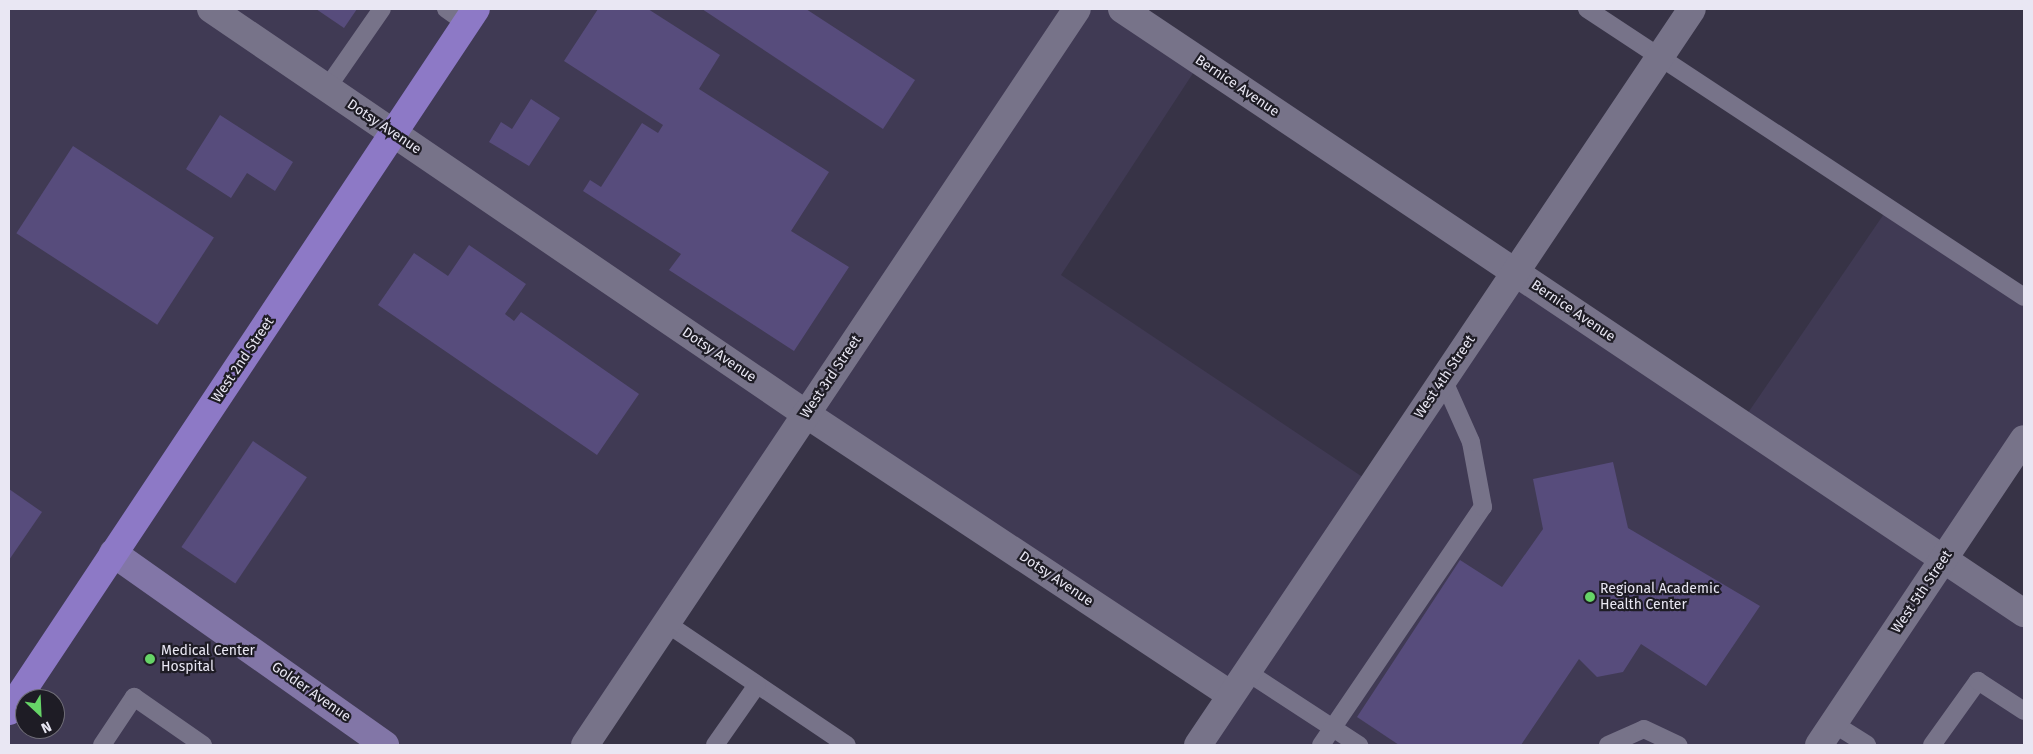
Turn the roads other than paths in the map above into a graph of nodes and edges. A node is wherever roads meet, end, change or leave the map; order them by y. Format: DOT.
graph roads {
  1 [pos="211,9"];
  2 [pos="382,9"];
  3 [pos="1077,9"];
  4 [pos="1122,9"];
  5 [pos="1587,9"];
  6 [pos="1692,9"];
  7 [pos="462,14"];
  8 [pos="1659,57"];
  9 [pos="327,88"];
  10 [pos="396,135"];
  11 [pos="1515,272"];
  12 [pos="2024,297"];
  13 [pos="1443,379"];
  14 [pos="806,414"];
  15 [pos="2024,439"];
  16 [pos="114,553"];
  17 [pos="1944,559"];
  18 [pos="2024,613"];
  19 [pos="666,623"];
  20 [pos="1247,672"];
  21 [pos="758,685"];
  22 [pos="1231,695"];
  23 [pos="9,711"];
  24 [pos="2024,711"];
  25 [pos="1333,728"];
  26 [pos="1827,734"];
  27 [pos="845,744"];
  28 [pos="102,745"];
  29 [pos="203,745"];
  30 [pos="385,745"];
  31 [pos="585,745"];
  32 [pos="715,745"];
  33 [pos="1198,745"];
  34 [pos="1321,745"];
  35 [pos="1359,745"];
  36 [pos="1608,745"];
  37 [pos="1678,745"];
  38 [pos="1867,745"];
  39 [pos="1932,745"];
  1 -- 9 [label="street, Dotsy Avenue"];
  2 -- 9 [label="lane"];
  3 -- 14 [label="street, West 3rd Street"];
  4 -- 11 [label="street, Bernice Avenue"];
  5 -- 8 [label="lane"];
  6 -- 8 [label="street, West 4th Street"];
  7 -- 10 [label="main road, West 2nd Street"];
  8 -- 11 [label="street, West 4th Street"];
  8 -- 12 [label="lane"];
  9 -- 10 [label="street, Dotsy Avenue"];
  10 -- 14 [label="street, Dotsy Avenue"];
  10 -- 16 [label="main road, West 2nd Street"];
  11 -- 13 [label="street, West 4th Street"];
  11 -- 17 [label="street, Bernice Avenue"];
  13 -- 20 [label="street, West 4th Street"];
  13 -- 25 [label="lane"];
  14 -- 19 [label="street, West 3rd Street"];
  14 -- 22 [label="street, Dotsy Avenue"];
  15 -- 17 [label="street, West 5th Street"];
  16 -- 23 [label="main road, West 2nd Street"];
  16 -- 30 [label="main road, Golder Avenue"];
  17 -- 18 [label="street, Bernice Avenue"];
  17 -- 26 [label="street, West 5th Street"];
  19 -- 21 [label="lane"];
  19 -- 31 [label="street, West 3rd Street"];
  20 -- 22 [label="street, West 4th Street"];
  20 -- 25 [label="lane"];
  21 -- 27 [label="lane"];
  21 -- 32 [label="lane"];
  22 -- 33 [label="street, West 4th Street"];
  24 -- 39 [label="lane"];
  25 -- 34 [label="lane"];
  25 -- 35 [label="lane"];
  26 -- 38 [label="lane"];
  28 -- 29 [label="lane"];
  36 -- 37 [label="lane"];
}
